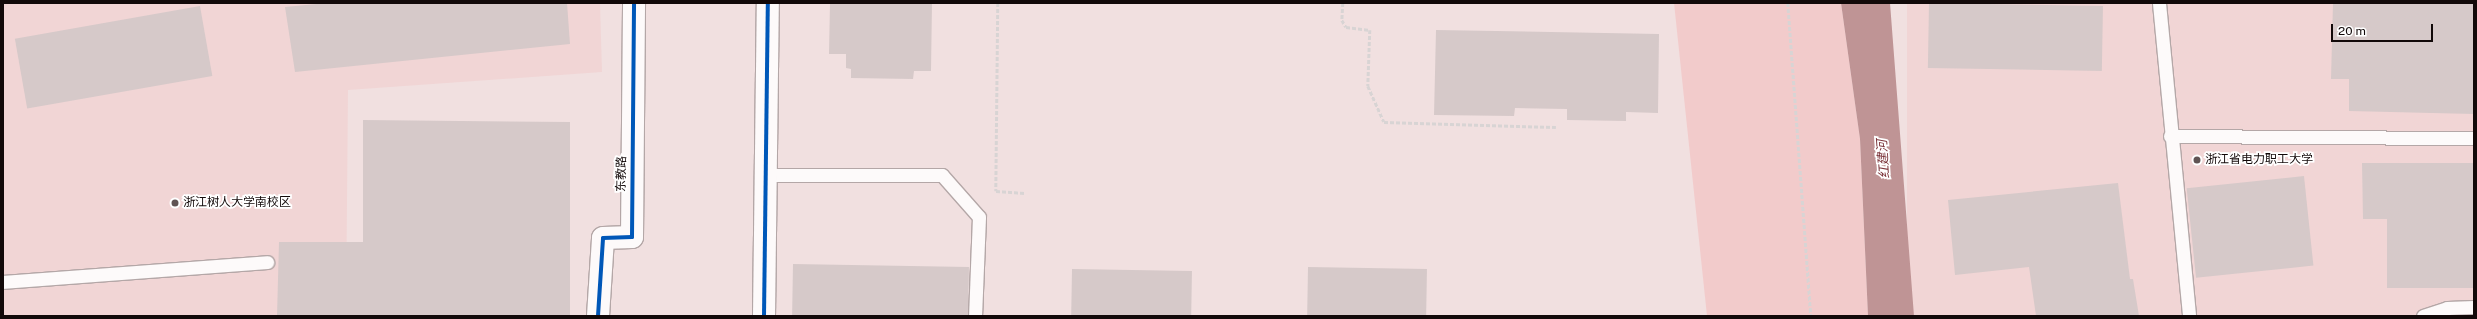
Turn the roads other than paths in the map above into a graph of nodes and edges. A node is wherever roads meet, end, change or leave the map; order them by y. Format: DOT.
graph roads {
  1 [pos="634,3"];
  2 [pos="768,3"];
  3 [pos="2159,3"];
  4 [pos="2170,136"];
  5 [pos="2474,138"];
  6 [pos="766,175"];
  7 [pos="267,262"];
  8 [pos="3,282"];
  9 [pos="2474,308"];
  10 [pos="598,316"];
  11 [pos="764,316"];
  12 [pos="975,316"];
  13 [pos="2189,316"];
  14 [pos="2423,316"];
  1 -- 10 [label="street, 东教路"];
  2 -- 6 [label="street"];
  3 -- 4 [label="lane"];
  4 -- 5 [label="lane"];
  4 -- 13 [label="lane"];
  6 -- 11 [label="street"];
  6 -- 12 [label="lane"];
  7 -- 8 [label="lane"];
  9 -- 14 [label="lane"];
}
